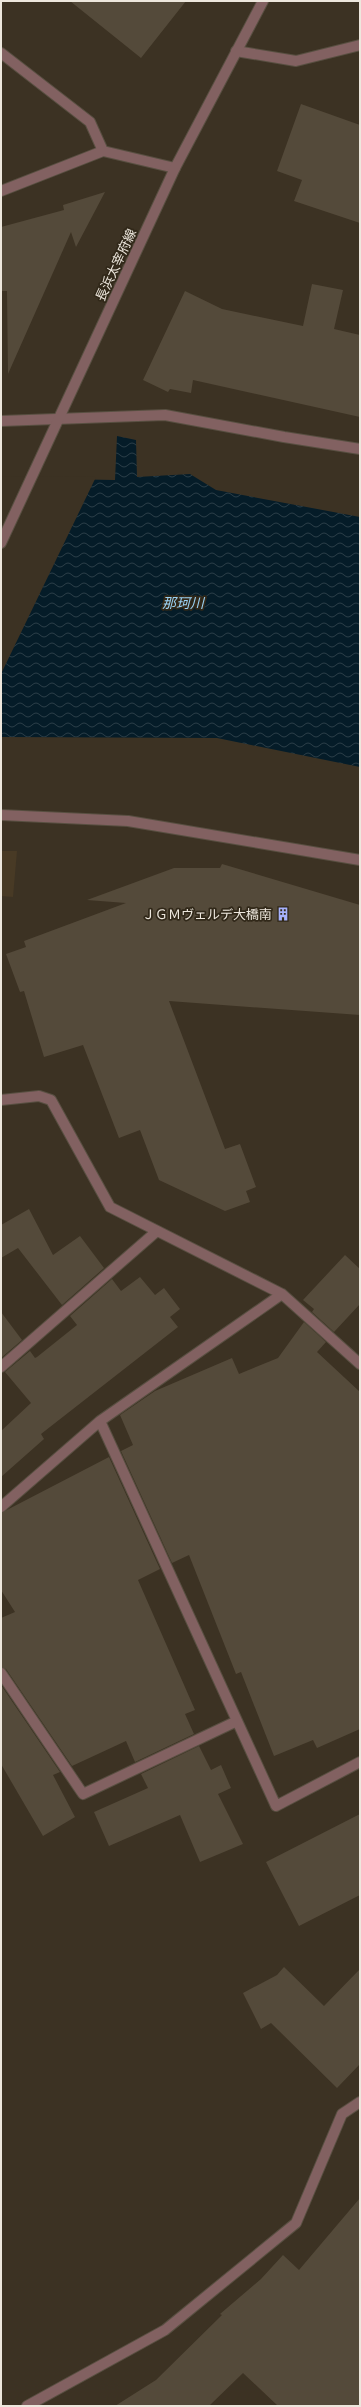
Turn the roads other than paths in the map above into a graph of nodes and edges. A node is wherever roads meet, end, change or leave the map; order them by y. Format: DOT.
graph roads {
  1 [pos="263,1"];
  2 [pos="360,45"];
  3 [pos="236,51"];
  4 [pos="1,53"];
  5 [pos="103,150"];
  6 [pos="175,168"];
  7 [pos="1,191"];
  8 [pos="61,418"];
  9 [pos="1,421"];
  10 [pos="360,449"];
  11 [pos="1,543"];
  12 [pos="1,815"];
  13 [pos="360,860"];
  14 [pos="1,1100"];
  15 [pos="157,1231"];
  16 [pos="282,1294"];
  17 [pos="360,1364"];
  18 [pos="1,1367"];
  19 [pos="100,1420"];
  20 [pos="1,1507"];
  21 [pos="1,1673"];
  22 [pos="237,1720"];
  23 [pos="360,1762"];
  24 [pos="360,2102"];
  25 [pos="27,2406"];
  1 -- 3 [label="street, 長浜太宰府線"];
  2 -- 3 [label="street"];
  3 -- 6 [label="street, 長浜太宰府線"];
  4 -- 5 [label="street"];
  5 -- 6 [label="street"];
  5 -- 7 [label="street"];
  6 -- 8 [label="street, 長浜太宰府線"];
  8 -- 9 [label="street"];
  8 -- 10 [label="street"];
  8 -- 11 [label="street, 長浜太宰府線"];
  12 -- 13 [label="street"];
  14 -- 15 [label="street"];
  15 -- 16 [label="street"];
  15 -- 18 [label="street"];
  16 -- 17 [label="street"];
  16 -- 19 [label="street"];
  19 -- 20 [label="street"];
  19 -- 22 [label="street"];
  21 -- 22 [label="street"];
  22 -- 23 [label="street"];
  24 -- 25 [label="street"];
}
